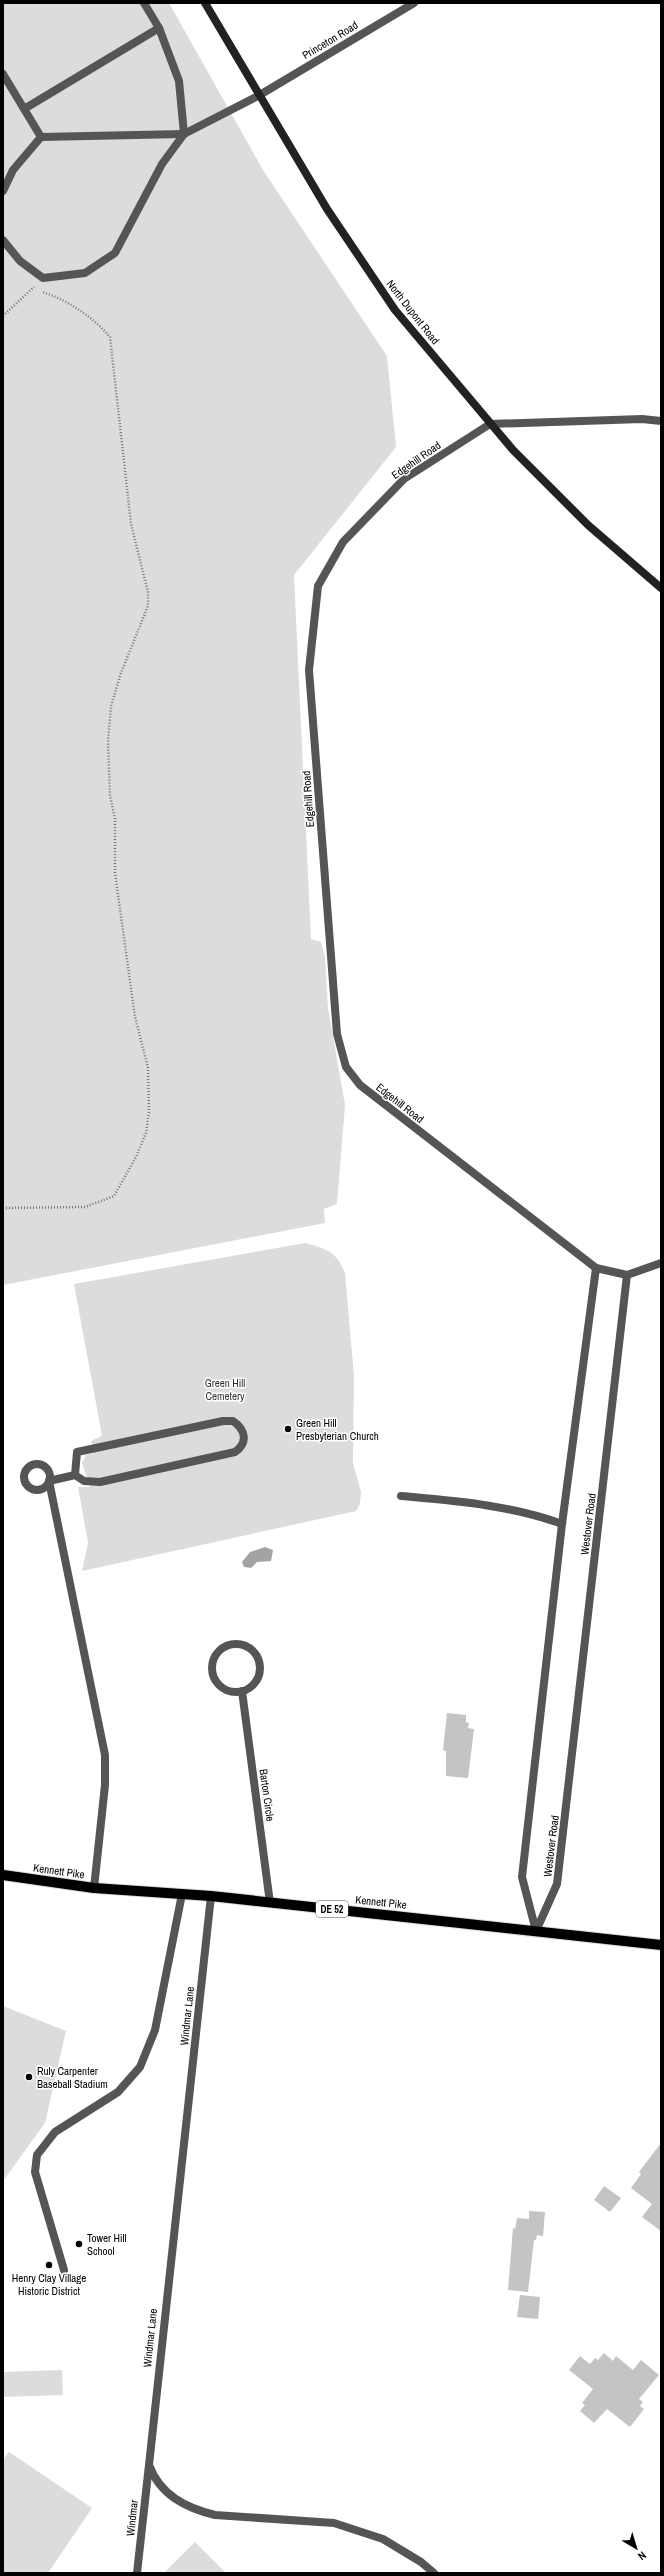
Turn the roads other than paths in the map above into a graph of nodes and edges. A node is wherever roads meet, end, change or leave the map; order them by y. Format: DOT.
graph roads {
  1 [pos="144,3"];
  2 [pos="205,3"];
  3 [pos="414,3"];
  4 [pos="159,28"];
  5 [pos="3,74"];
  6 [pos="258,96"];
  7 [pos="24,109"];
  8 [pos="184,134"];
  9 [pos="41,137"];
  10 [pos="3,191"];
  11 [pos="3,240"];
  12 [pos="661,421"];
  13 [pos="490,424"];
  14 [pos="661,588"];
  15 [pos="661,1263"];
  16 [pos="596,1268"];
  17 [pos="627,1275"];
  18 [pos="75,1475"];
  19 [pos="402,1496"];
  20 [pos="562,1524"];
  21 [pos="242,1691"];
  22 [pos="3,1875"];
  23 [pos="94,1888"];
  24 [pos="182,1894"];
  25 [pos="211,1896"];
  26 [pos="270,1903"];
  27 [pos="536,1930"];
  28 [pos="661,1945"];
  29 [pos="64,2270"];
  30 [pos="148,2466"];
  31 [pos="137,2573"];
  32 [pos="434,2573"];
  1 -- 4 [label="street"];
  2 -- 6 [label="main road, North Dupont Road"];
  3 -- 6 [label="street, Princeton Road"];
  4 -- 7 [label="street"];
  4 -- 8 [label="street"];
  5 -- 7 [label="street"];
  6 -- 8 [label="street, Princeton Road"];
  6 -- 13 [label="main road, North Dupont Road"];
  7 -- 9 [label="street"];
  8 -- 9 [label="street"];
  8 -- 11 [label="street"];
  9 -- 10 [label="street"];
  12 -- 13 [label="street"];
  13 -- 14 [label="main road, North Dupont Road"];
  13 -- 16 [label="street, Edgehill Road"];
  15 -- 17 [label="street"];
  16 -- 17 [label="street, Edgehill Road"];
  16 -- 20 [label="street"];
  17 -- 27 [label="street, Westover Road"];
  18 -- 18 [label="street"];
  18 -- 23 [label="street"];
  19 -- 20 [label="street"];
  20 -- 27 [label="street"];
  21 -- 21 [label="street"];
  21 -- 26 [label="street, Barton Circle"];
  22 -- 23 [label="main road, Kennett Pike / DE 52"];
  23 -- 24 [label="main road, Kennett Pike / DE 52"];
  24 -- 25 [label="main road, Kennett Pike / DE 52"];
  24 -- 29 [label="street"];
  25 -- 26 [label="main road, Kennett Pike / DE 52"];
  25 -- 30 [label="street, Windmar Lane"];
  26 -- 27 [label="main road, Kennett Pike / DE 52"];
  27 -- 28 [label="main road, Kennett Pike / DE 52"];
  30 -- 31 [label="street, Windmar"];
  30 -- 32 [label="street"];
}
